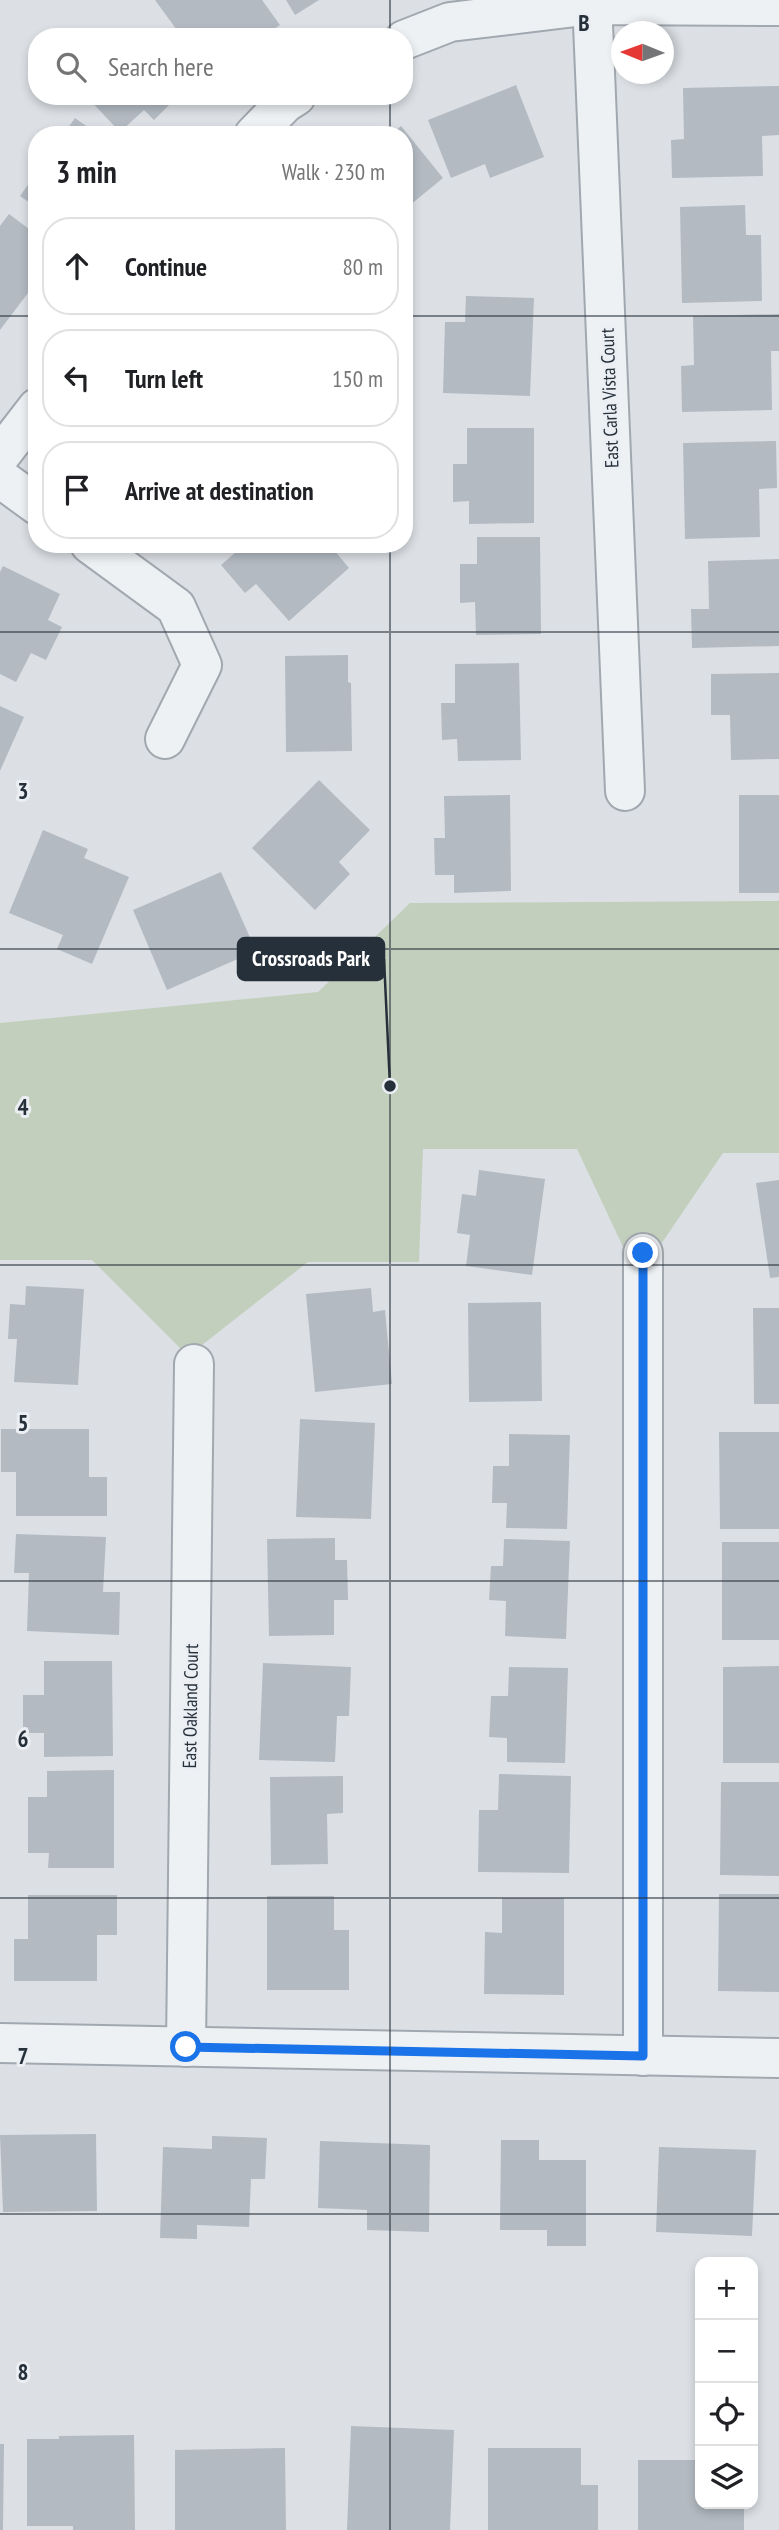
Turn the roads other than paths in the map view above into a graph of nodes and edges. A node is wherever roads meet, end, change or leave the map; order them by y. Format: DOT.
graph roads {
  1 [pos="592,2"];
  2 [pos="779,6"];
  3 [pos="413,36"];
  4 [pos="285,105"];
  5 [pos="263,126"];
  6 [pos="28,420"];
  7 [pos="0,456"];
  8 [pos="0,478"];
  9 [pos="28,498"];
  10 [pos="102,553"];
  11 [pos="165,739"];
  12 [pos="625,791"];
  13 [pos="643,1253"];
  14 [pos="194,1364"];
  15 [pos="0,2043"];
  16 [pos="186,2047"];
  17 [pos="643,2056"];
  18 [pos="779,2058"];
  1 -- 2 [label="street"];
  1 -- 3 [label="street"];
  1 -- 12 [label="street, East Carla Vista Court"];
  4 -- 5 [label="street"];
  6 -- 7 [label="street"];
  8 -- 9 [label="street"];
  10 -- 11 [label="street"];
  13 -- 17 [label="street"];
  14 -- 16 [label="street, East Oakland Court"];
  15 -- 16 [label="street"];
  16 -- 17 [label="street"];
  17 -- 18 [label="street"];
}
